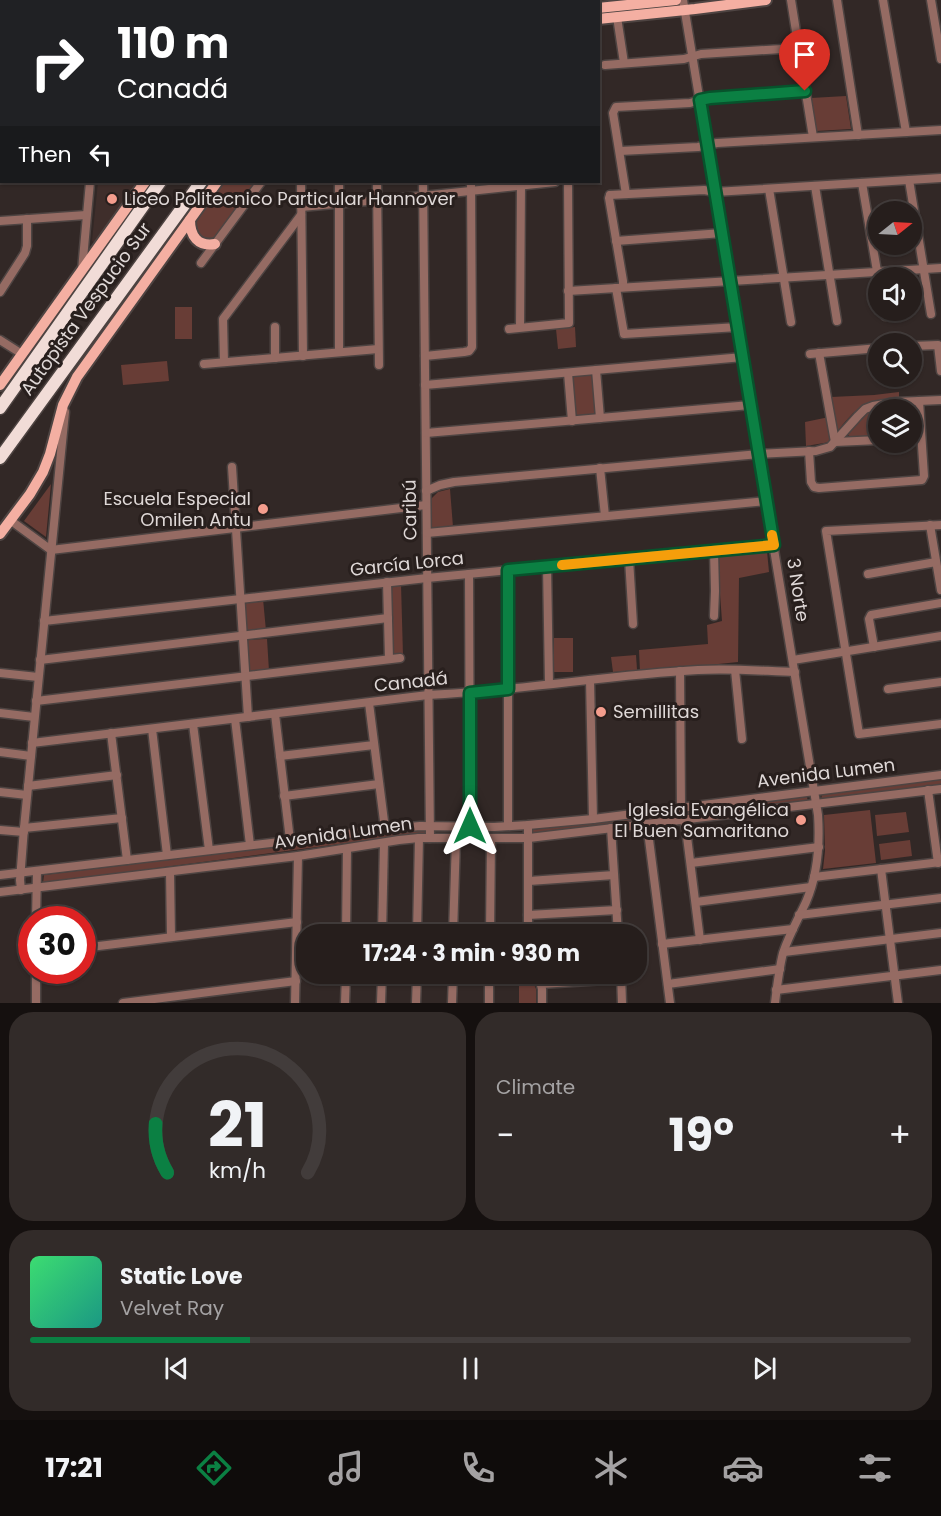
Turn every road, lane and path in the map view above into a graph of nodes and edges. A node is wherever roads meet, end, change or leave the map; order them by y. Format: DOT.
graph roads {
  1 [pos="676,0"];
  2 [pos="766,0"];
  3 [pos="790,0"];
  4 [pos="837,0"];
  5 [pos="883,0"];
  6 [pos="931,0"];
  7 [pos="634,2"];
  8 [pos="684,5"];
  9 [pos="600,8"];
  10 [pos="617,16"];
  11 [pos="600,19"];
  12 [pos="939,38"];
  13 [pos="798,48"];
  14 [pos="693,56"];
  15 [pos="941,59"];
  16 [pos="624,63"];
  17 [pos="605,64"];
  18 [pos="805,91"];
  19 [pos="700,100"];
  20 [pos="941,130"];
  21 [pos="906,132"];
  22 [pos="858,135"];
  23 [pos="813,137"];
  24 [pos="707,145"];
  25 [pos="620,151"];
  26 [pos="941,178"];
  27 [pos="909,180"];
  28 [pos="90,183"];
  29 [pos="144,183"];
  30 [pos="159,183"];
  31 [pos="200,183"];
  32 [pos="217,183"];
  33 [pos="260,183"];
  34 [pos="301,183"];
  35 [pos="339,183"];
  36 [pos="377,183"];
  37 [pos="423,183"];
  38 [pos="544,183"];
  39 [pos="568,183"];
  40 [pos="862,183"];
  41 [pos="624,184"];
  42 [pos="521,185"];
  43 [pos="471,186"];
  44 [pos="815,186"];
  45 [pos="769,189"];
  46 [pos="715,192"];
  47 [pos="626,194"];
  48 [pos="610,195"];
  49 [pos="423,196"];
  50 [pos="378,200"];
  51 [pos="339,204"];
  52 [pos="301,211"];
  53 [pos="86,215"];
  54 [pos="27,219"];
  55 [pos="190,219"];
  56 [pos="0,221"];
  57 [pos="722,233"];
  58 [pos="616,241"];
  59 [pos="215,244"];
  60 [pos="201,263"];
  61 [pos="876,267"];
  62 [pos="941,268"];
  63 [pos="923,269"];
  64 [pos="82,270"];
  65 [pos="868,272"];
  66 [pos="830,274"];
  67 [pos="783,277"];
  68 [pos="730,280"];
  69 [pos="619,288"];
  70 [pos="568,291"];
  71 [pos="0,292"];
  72 [pos="931,314"];
  73 [pos="837,321"];
  74 [pos="791,322"];
  75 [pos="274,327"];
  76 [pos="520,327"];
  77 [pos="738,327"];
  78 [pos="509,329"];
  79 [pos="0,340"];
  80 [pos="922,346"];
  81 [pos="378,349"];
  82 [pos="868,349"];
  83 [pos="339,352"];
  84 [pos="22,354"];
  85 [pos="303,356"];
  86 [pos="425,356"];
  87 [pos="743,357"];
  88 [pos="275,358"];
  89 [pos="224,362"];
  90 [pos="204,364"];
  91 [pos="379,365"];
  92 [pos="596,370"];
  93 [pos="941,371"];
  94 [pos="568,373"];
  95 [pos="0,385"];
  96 [pos="425,385"];
  97 [pos="66,397"];
  98 [pos="941,400"];
  99 [pos="922,402"];
  100 [pos="750,405"];
  101 [pos="0,408"];
  102 [pos="868,408"];
  103 [pos="600,418"];
  104 [pos="572,420"];
  105 [pos="426,434"];
  106 [pos="868,440"];
  107 [pos="835,442"];
  108 [pos="809,451"];
  109 [pos="919,453"];
  110 [pos="759,454"];
  111 [pos="0,458"];
  112 [pos="232,467"];
  113 [pos="600,468"];
  114 [pos="426,491"];
  115 [pos="766,501"];
  116 [pos="426,506"];
  117 [pos="605,516"];
  118 [pos="10,520"];
  119 [pos="930,525"];
  120 [pos="941,525"];
  121 [pos="236,529"];
  122 [pos="427,533"];
  123 [pos="0,534"];
  124 [pos="774,545"];
  125 [pos="51,550"];
  126 [pos="714,551"];
  127 [pos="629,559"];
  128 [pos="936,562"];
  129 [pos="547,566"];
  130 [pos="508,570"];
  131 [pos="469,574"];
  132 [pos="868,574"];
  133 [pos="427,578"];
  134 [pos="387,582"];
  135 [pos="941,590"];
  136 [pos="241,598"];
  137 [pos="941,603"];
  138 [pos="714,616"];
  139 [pos="388,618"];
  140 [pos="44,621"];
  141 [pos="633,624"];
  142 [pos="243,636"];
  143 [pos="941,636"];
  144 [pos="874,647"];
  145 [pos="846,652"];
  146 [pos="400,658"];
  147 [pos="389,659"];
  148 [pos="40,660"];
  149 [pos="793,660"];
  150 [pos="735,670"];
  151 [pos="680,671"];
  152 [pos="795,672"];
  153 [pos="0,673"];
  154 [pos="245,676"];
  155 [pos="38,677"];
  156 [pos="590,680"];
  157 [pos="941,682"];
  158 [pos="549,684"];
  159 [pos="508,689"];
  160 [pos="888,689"];
  161 [pos="470,693"];
  162 [pos="428,695"];
  163 [pos="36,700"];
  164 [pos="369,702"];
  165 [pos="0,713"];
  166 [pos="275,714"];
  167 [pos="34,717"];
  168 [pos="248,717"];
  169 [pos="235,719"];
  170 [pos="193,724"];
  171 [pos="941,724"];
  172 [pos="152,729"];
  173 [pos="111,734"];
  174 [pos="742,740"];
  175 [pos="32,743"];
  176 [pos="374,745"];
  177 [pos="0,752"];
  178 [pos="31,756"];
  179 [pos="280,756"];
  180 [pos="941,775"];
  181 [pos="117,776"];
  182 [pos="379,784"];
  183 [pos="941,789"];
  184 [pos="928,790"];
  185 [pos="28,791"];
  186 [pos="0,792"];
  187 [pos="814,792"];
  188 [pos="284,796"];
  189 [pos="816,804"];
  190 [pos="681,808"];
  191 [pos="122,818"];
  192 [pos="593,819"];
  193 [pos="683,820"];
  194 [pos="647,824"];
  195 [pos="528,825"];
  196 [pos="430,826"];
  197 [pos="470,826"];
  198 [pos="508,826"];
  199 [pos="611,828"];
  200 [pos="385,829"];
  201 [pos="0,830"];
  202 [pos="24,830"];
  203 [pos="419,838"];
  204 [pos="430,838"];
  205 [pos="529,838"];
  206 [pos="456,839"];
  207 [pos="491,839"];
  208 [pos="290,840"];
  209 [pos="384,843"];
  210 [pos="250,845"];
  211 [pos="819,847"];
  212 [pos="347,849"];
  213 [pos="209,850"];
  214 [pos="167,855"];
  215 [pos="298,856"];
  216 [pos="127,860"];
  217 [pos="939,862"];
  218 [pos="691,863"];
  219 [pos="881,869"];
  220 [pos="37,871"];
  221 [pos="170,872"];
  222 [pos="20,873"];
  223 [pos="0,875"];
  224 [pos="614,875"];
  225 [pos="814,877"];
  226 [pos="529,880"];
  227 [pos="36,888"];
  228 [pos="811,888"];
  229 [pos="21,890"];
  230 [pos="0,892"];
  231 [pos="941,898"];
  232 [pos="696,902"];
  233 [pos="886,905"];
  234 [pos="36,906"];
  235 [pos="616,910"];
  236 [pos="528,915"];
  237 [pos="799,915"];
  238 [pos="297,922"];
  239 [pos="346,924"];
  240 [pos="382,924"];
  241 [pos="417,924"];
  242 [pos="453,924"];
  243 [pos="490,924"];
  244 [pos="528,924"];
  245 [pos="617,924"];
  246 [pos="793,928"];
  247 [pos="941,933"];
  248 [pos="171,937"];
  249 [pos="890,939"];
  250 [pos="700,940"];
  251 [pos="663,944"];
  252 [pos="96,946"];
  253 [pos="784,952"];
  254 [pos="780,969"];
  255 [pos="941,970"];
  256 [pos="895,976"];
  257 [pos="296,981"];
  258 [pos="36,984"];
  259 [pos="296,984"];
  260 [pos="346,984"];
  261 [pos="382,984"];
  262 [pos="417,984"];
  263 [pos="453,984"];
  264 [pos="489,984"];
  265 [pos="541,984"];
  266 [pos="621,984"];
  267 [pos="668,984"];
  268 [pos="776,990"];
  269 [pos="36,1003"];
  270 [pos="123,1003"];
  271 [pos="296,1003"];
  272 [pos="345,1003"];
  273 [pos="381,1003"];
  274 [pos="416,1003"];
  275 [pos="452,1003"];
  276 [pos="489,1003"];
  277 [pos="542,1003"];
  278 [pos="622,1003"];
  279 [pos="670,1003"];
  280 [pos="775,1003"];
  281 [pos="898,1003"];
  1 -- 7 [label="main road"];
  2 -- 8 [label="main road"];
  3 -- 13 [label="street"];
  4 -- 22 [label="street"];
  5 -- 21 [label="street"];
  6 -- 12 [label="street"];
  7 -- 9 [label="main road"];
  8 -- 10 [label="main road"];
  8 -- 14 [label="street, 3 Norte"];
  10 -- 11 [label="main road"];
  10 -- 16 [label="street"];
  12 -- 15 [label="street"];
  13 -- 14 [label="street"];
  13 -- 18 [label="street"];
  14 -- 16 [label="street"];
  14 -- 19 [label="street, 3 Norte"];
  16 -- 17 [label="street"];
  18 -- 19 [label="street"];
  18 -- 23 [label="street"];
  19 -- 24 [label="street, 3 Norte"];
  19 -- 25 [label="street"];
  20 -- 21 [label="street"];
  21 -- 22 [label="street"];
  22 -- 23 [label="street"];
  23 -- 24 [label="street"];
  24 -- 25 [label="street"];
  24 -- 46 [label="street, 3 Norte"];
  25 -- 41 [label="street"];
  26 -- 27 [label="street"];
  27 -- 40 [label="street"];
  27 -- 63 [label="street"];
  28 -- 53 [label="street"];
  29 -- 64 [label="main road"];
  30 -- 101 [label="highway, Autopista Vespucio Sur"];
  31 -- 111 [label="highway, Autopista Vespucio Sur"];
  32 -- 55 [label="main road"];
  33 -- 59 [label="street"];
  34 -- 52 [label="street"];
  35 -- 51 [label="street"];
  36 -- 50 [label="street"];
  37 -- 49 [label="street, Caribú"];
  38 -- 42 [label="street"];
  39 -- 70 [label="street"];
  40 -- 44 [label="street"];
  40 -- 61 [label="street"];
  41 -- 47 [label="street"];
  41 -- 48 [label="street"];
  42 -- 43 [label="street"];
  42 -- 76 [label="street"];
  43 -- 49 [label="street"];
  43 -- 86 [label="street"];
  44 -- 45 [label="street"];
  44 -- 66 [label="street"];
  45 -- 46 [label="street"];
  45 -- 67 [label="street"];
  46 -- 47 [label="street"];
  46 -- 57 [label="street, 3 Norte"];
  47 -- 48 [label="street"];
  48 -- 58 [label="street"];
  49 -- 50 [label="street"];
  49 -- 86 [label="street, Caribú"];
  50 -- 51 [label="street"];
  50 -- 81 [label="street"];
  51 -- 52 [label="street"];
  51 -- 83 [label="street"];
  52 -- 85 [label="street"];
  52 -- 89 [label="street"];
  53 -- 54 [label="street"];
  53 -- 64 [label="street"];
  54 -- 56 [label="street"];
  54 -- 71 [label="street"];
  55 -- 59 [label="main road"];
  55 -- 97 [label="main road"];
  57 -- 58 [label="street"];
  57 -- 68 [label="street, 3 Norte"];
  58 -- 69 [label="street"];
  59 -- 60 [label="street"];
  62 -- 63 [label="street"];
  63 -- 72 [label="street"];
  64 -- 84 [label="main road"];
  65 -- 66 [label="street"];
  66 -- 67 [label="street"];
  66 -- 73 [label="street"];
  67 -- 68 [label="street"];
  67 -- 74 [label="street"];
  68 -- 69 [label="street"];
  68 -- 77 [label="street, 3 Norte"];
  69 -- 70 [label="street"];
  69 -- 77 [label="street"];
  70 -- 76 [label="street"];
  75 -- 88 [label="street"];
  76 -- 78 [label="street"];
  77 -- 87 [label="street, 3 Norte"];
  79 -- 84 [label="street"];
  80 -- 93 [label="street"];
  81 -- 83 [label="street"];
  81 -- 91 [label="street"];
  82 -- 107 [label="street"];
  83 -- 85 [label="street"];
  84 -- 95 [label="main road"];
  85 -- 88 [label="street"];
  86 -- 96 [label="street, Caribú"];
  87 -- 92 [label="street"];
  87 -- 100 [label="street, 3 Norte"];
  88 -- 89 [label="street"];
  89 -- 90 [label="street"];
  92 -- 94 [label="street"];
  92 -- 103 [label="street"];
  94 -- 96 [label="street"];
  94 -- 104 [label="street"];
  96 -- 105 [label="street, Caribú"];
  97 -- 118 [label="main road"];
  97 -- 125 [label="street"];
  98 -- 99 [label="street"];
  100 -- 103 [label="street"];
  100 -- 110 [label="street, 3 Norte"];
  102 -- 107 [label="street"];
  103 -- 104 [label="street"];
  104 -- 105 [label="street"];
  105 -- 114 [label="street, Caribú"];
  106 -- 107 [label="street"];
  107 -- 108 [label="street"];
  108 -- 109 [label="street"];
  108 -- 110 [label="street"];
  110 -- 113 [label="street"];
  110 -- 115 [label="street, 3 Norte"];
  112 -- 121 [label="street"];
  113 -- 114 [label="street"];
  113 -- 117 [label="street"];
  114 -- 116 [label="street, Caribú"];
  115 -- 117 [label="street"];
  115 -- 124 [label="street, 3 Norte"];
  116 -- 121 [label="street"];
  116 -- 122 [label="street, Caribú"];
  117 -- 122 [label="street"];
  118 -- 123 [label="main road"];
  118 -- 125 [label="street"];
  119 -- 120 [label="street"];
  119 -- 128 [label="street"];
  119 -- 145 [label="street"];
  121 -- 125 [label="street"];
  121 -- 136 [label="street"];
  122 -- 133 [label="street, Caribú"];
  124 -- 126 [label="street, García Lorca"];
  124 -- 149 [label="street, 3 Norte"];
  125 -- 140 [label="street"];
  126 -- 127 [label="street, García Lorca"];
  126 -- 138 [label="street"];
  127 -- 129 [label="street, García Lorca"];
  127 -- 141 [label="street"];
  128 -- 132 [label="street"];
  128 -- 135 [label="street"];
  129 -- 130 [label="street, García Lorca"];
  129 -- 158 [label="street"];
  130 -- 131 [label="street, García Lorca"];
  130 -- 159 [label="street"];
  131 -- 133 [label="street, García Lorca"];
  131 -- 161 [label="street"];
  133 -- 134 [label="street, García Lorca"];
  133 -- 162 [label="street, Caribú"];
  134 -- 136 [label="street, García Lorca"];
  134 -- 139 [label="street"];
  136 -- 140 [label="street, García Lorca"];
  136 -- 142 [label="street"];
  137 -- 144 [label="street"];
  139 -- 142 [label="street"];
  139 -- 147 [label="street"];
  140 -- 148 [label="street"];
  142 -- 148 [label="street"];
  142 -- 154 [label="street"];
  143 -- 144 [label="street"];
  144 -- 145 [label="street"];
  145 -- 149 [label="street"];
  145 -- 171 [label="street"];
  146 -- 147 [label="street"];
  147 -- 154 [label="street"];
  148 -- 155 [label="street"];
  149 -- 152 [label="street, 3 Norte"];
  150 -- 151 [label="street, Canadá"];
  150 -- 152 [label="street, Canadá"];
  150 -- 174 [label="street"];
  151 -- 156 [label="street, Canadá"];
  151 -- 190 [label="street"];
  152 -- 187 [label="street, 3 Norte"];
  153 -- 155 [label="street"];
  154 -- 163 [label="street"];
  154 -- 168 [label="street"];
  155 -- 163 [label="street"];
  156 -- 158 [label="street, Canadá"];
  156 -- 192 [label="street"];
  157 -- 160 [label="street"];
  158 -- 159 [label="street, Canadá"];
  159 -- 161 [label="street, Canadá"];
  159 -- 198 [label="street"];
  161 -- 162 [label="street, Canadá"];
  161 -- 197 [label="street"];
  162 -- 164 [label="street, Canadá"];
  162 -- 196 [label="street, Caribú"];
  163 -- 167 [label="street"];
  164 -- 166 [label="street, Canadá"];
  164 -- 176 [label="street"];
  165 -- 167 [label="street"];
  166 -- 168 [label="street, Canadá"];
  166 -- 179 [label="street"];
  167 -- 175 [label="street"];
  168 -- 169 [label="street, Canadá"];
  169 -- 170 [label="street, Canadá"];
  169 -- 210 [label="street"];
  170 -- 172 [label="street, Canadá"];
  170 -- 213 [label="street"];
  172 -- 173 [label="street, Canadá"];
  172 -- 214 [label="street"];
  173 -- 175 [label="street, Canadá"];
  173 -- 181 [label="street"];
  175 -- 178 [label="street"];
  176 -- 179 [label="street"];
  176 -- 182 [label="street"];
  177 -- 178 [label="street"];
  178 -- 185 [label="street"];
  179 -- 188 [label="street"];
  180 -- 187 [label="street, Avenida Lumen"];
  181 -- 185 [label="street"];
  181 -- 191 [label="street"];
  182 -- 188 [label="street"];
  182 -- 200 [label="street"];
  183 -- 184 [label="street, Avenida Lumen"];
  184 -- 189 [label="street, Avenida Lumen"];
  184 -- 217 [label="street"];
  185 -- 186 [label="street"];
  185 -- 202 [label="street"];
  187 -- 189 [label="street, 3 Norte"];
  187 -- 190 [label="street, Avenida Lumen"];
  188 -- 208 [label="street"];
  189 -- 193 [label="street, Avenida Lumen"];
  189 -- 211 [label="street, 3 Norte"];
  190 -- 192 [label="street, Avenida Lumen"];
  190 -- 193 [label="street"];
  191 -- 202 [label="street"];
  191 -- 216 [label="street"];
  192 -- 195 [label="street, Avenida Lumen"];
  193 -- 194 [label="street, Avenida Lumen"];
  193 -- 218 [label="street"];
  194 -- 199 [label="street, Avenida Lumen"];
  194 -- 251 [label="street"];
  195 -- 198 [label="street, Avenida Lumen"];
  195 -- 205 [label="street"];
  196 -- 197 [label="street, Avenida Lumen"];
  196 -- 200 [label="street, Avenida Lumen"];
  196 -- 204 [label="street, Caribú"];
  197 -- 198 [label="street, Avenida Lumen"];
  199 -- 205 [label="street, Avenida Lumen"];
  199 -- 224 [label="street"];
  200 -- 208 [label="street, Avenida Lumen"];
  201 -- 202 [label="street"];
  202 -- 222 [label="street"];
  203 -- 204 [label="street, Avenida Lumen"];
  203 -- 209 [label="street, Avenida Lumen"];
  203 -- 241 [label="street"];
  204 -- 206 [label="street, Avenida Lumen"];
  205 -- 207 [label="street, Avenida Lumen"];
  205 -- 226 [label="street"];
  206 -- 207 [label="street, Avenida Lumen"];
  206 -- 242 [label="street"];
  207 -- 243 [label="street"];
  208 -- 210 [label="street, Avenida Lumen"];
  209 -- 212 [label="street, Avenida Lumen"];
  209 -- 240 [label="street"];
  210 -- 213 [label="street, Avenida Lumen"];
  211 -- 218 [label="street"];
  211 -- 225 [label="street, 3 Norte"];
  212 -- 215 [label="street, Avenida Lumen"];
  212 -- 239 [label="street"];
  213 -- 214 [label="street, Avenida Lumen"];
  214 -- 216 [label="street, Avenida Lumen"];
  215 -- 221 [label="street, Avenida Lumen"];
  215 -- 238 [label="street"];
  216 -- 220 [label="street, Avenida Lumen"];
  217 -- 219 [label="street"];
  218 -- 232 [label="street"];
  219 -- 225 [label="street"];
  219 -- 233 [label="street"];
  220 -- 222 [label="street, Avenida Lumen"];
  220 -- 227 [label="street"];
  221 -- 227 [label="street, Avenida Lumen"];
  221 -- 248 [label="street"];
  222 -- 223 [label="street, Avenida Lumen"];
  222 -- 229 [label="street"];
  224 -- 226 [label="street"];
  224 -- 235 [label="street"];
  225 -- 228 [label="street, 3 Norte"];
  226 -- 236 [label="street"];
  227 -- 229 [label="street, Avenida Lumen"];
  227 -- 234 [label="street"];
  228 -- 232 [label="street"];
  228 -- 237 [label="street, 3 Norte"];
  229 -- 230 [label="street, Avenida Lumen"];
  231 -- 233 [label="street"];
  232 -- 250 [label="street"];
  233 -- 237 [label="street"];
  233 -- 249 [label="street"];
  235 -- 236 [label="street"];
  235 -- 245 [label="street"];
  236 -- 244 [label="street"];
  237 -- 246 [label="street, 3 Norte"];
  238 -- 248 [label="street"];
  246 -- 250 [label="street"];
  246 -- 253 [label="street, 3 Norte"];
  247 -- 249 [label="street"];
  248 -- 252 [label="street"];
  249 -- 253 [label="street"];
  249 -- 256 [label="street"];
  250 -- 251 [label="street"];
  251 -- 267 [label="street"];
  253 -- 254 [label="street, 3 Norte"];
  254 -- 267 [label="street"];
  254 -- 268 [label="street, 3 Norte"];
  255 -- 256 [label="street"];
  256 -- 268 [label="street"];
  256 -- 281 [label="street"];
  257 -- 270 [label="street"];
  258 -- 269 [label="street"];
  259 -- 271 [label="street"];
  260 -- 272 [label="street"];
  261 -- 273 [label="street"];
  262 -- 274 [label="street"];
  263 -- 275 [label="street"];
  264 -- 276 [label="street"];
  265 -- 277 [label="street"];
  266 -- 278 [label="street"];
  267 -- 279 [label="street"];
  268 -- 280 [label="street, 3 Norte"];
}
